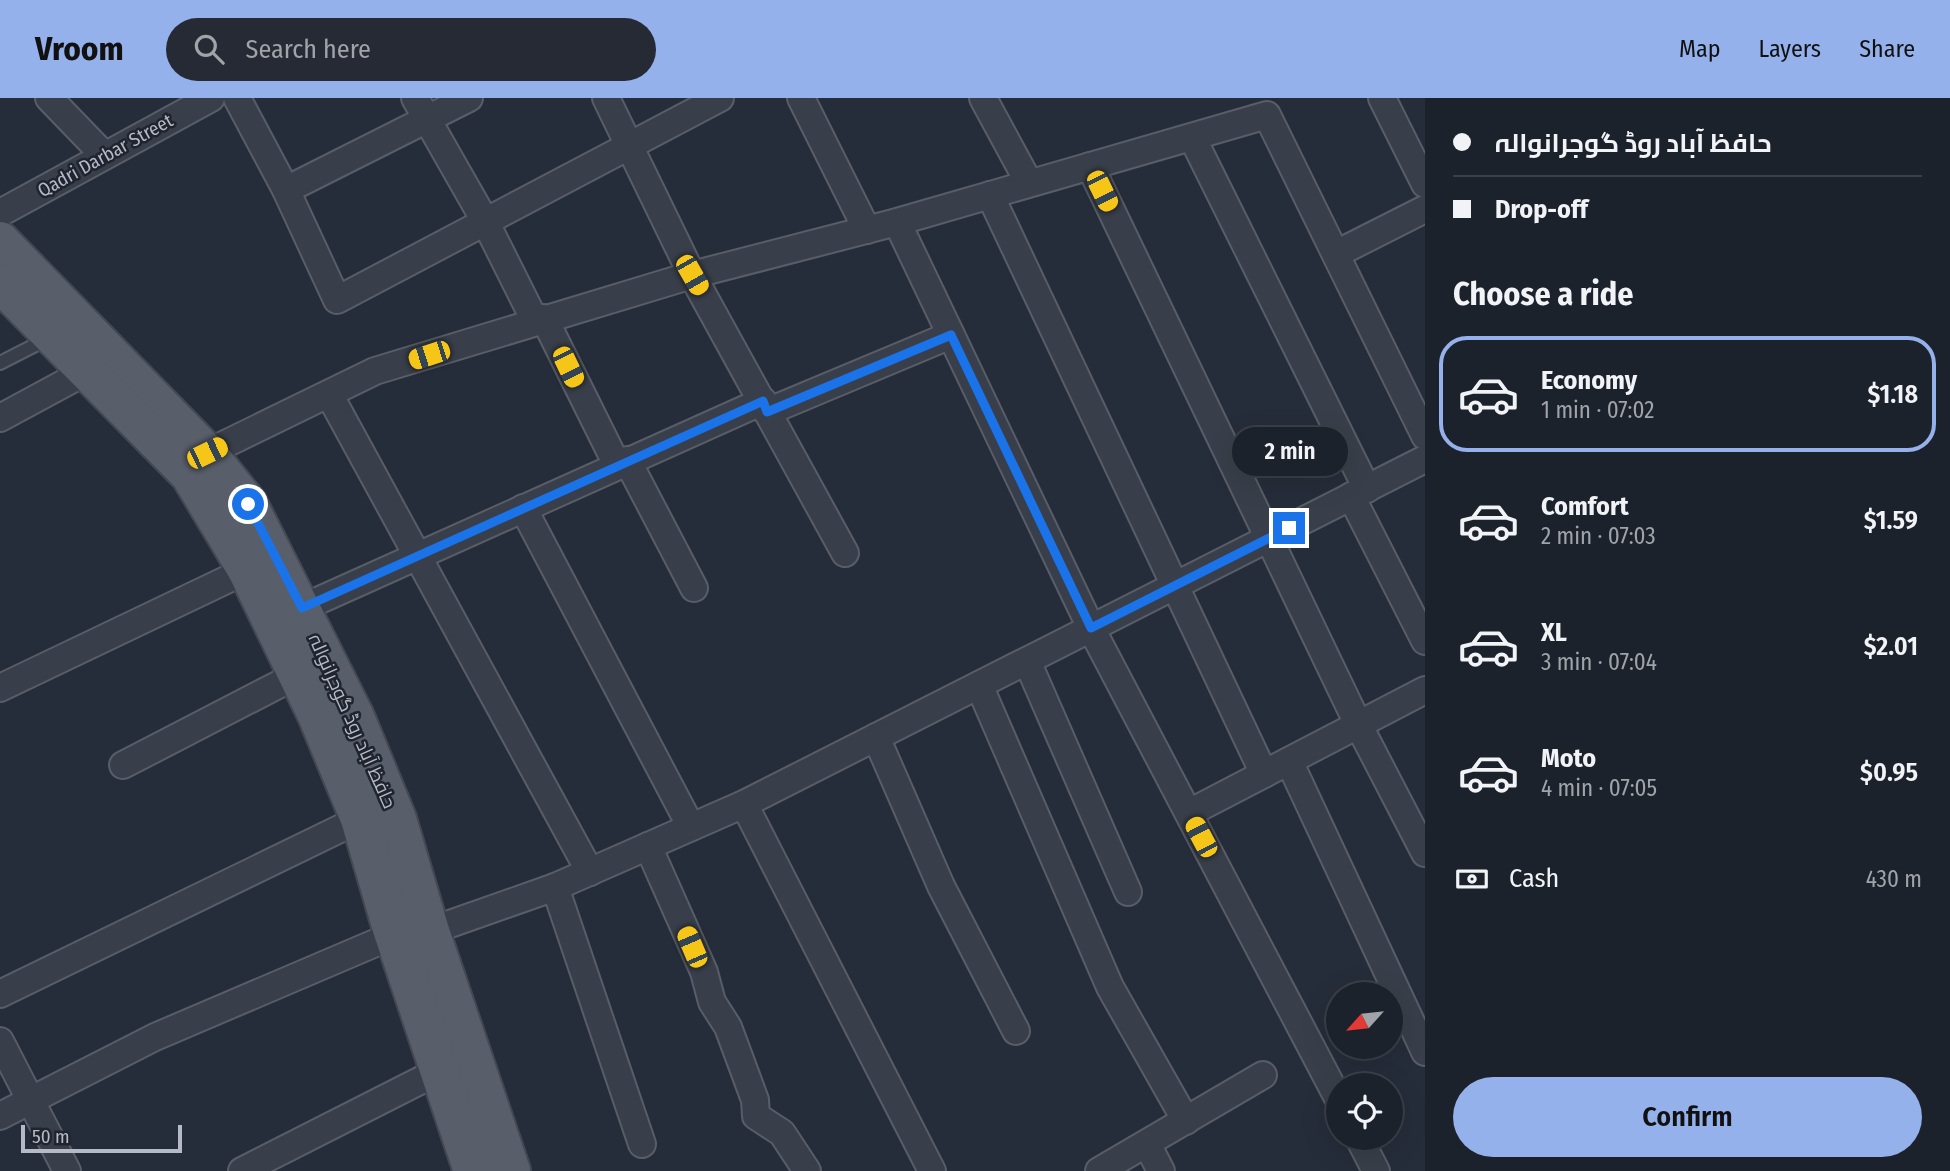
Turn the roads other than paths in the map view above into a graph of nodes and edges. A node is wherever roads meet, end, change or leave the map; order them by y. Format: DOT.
graph roads {
  1 [pos="49,98"];
  2 [pos="211,98"];
  3 [pos="237,98"];
  4 [pos="469,98"];
  5 [pos="606,98"];
  6 [pos="720,98"];
  7 [pos="801,98"];
  8 [pos="984,98"];
  9 [pos="1382,98"];
  10 [pos="1262,107"];
  11 [pos="421,109"];
  12 [pos="1192,137"];
  13 [pos="629,144"];
  14 [pos="103,154"];
  15 [pos="1090,166"];
  16 [pos="1029,183"];
  17 [pos="1425,184"];
  18 [pos="286,190"];
  19 [pos="990,195"];
  20 [pos="1425,209"];
  21 [pos="0,213"];
  22 [pos="485,221"];
  23 [pos="897,222"];
  24 [pos="867,230"];
  25 [pos="0,241"];
  26 [pos="1336,254"];
  27 [pos="692,275"];
  28 [pos="2,289"];
  29 [pos="539,320"];
  30 [pos="951,335"];
  31 [pos="52,336"];
  32 [pos="0,363"];
  33 [pos="87,371"];
  34 [pos="329,394"];
  35 [pos="765,406"];
  36 [pos="0,418"];
  37 [pos="1425,436"];
  38 [pos="207,453"];
  39 [pos="1425,459"];
  40 [pos="622,463"];
  41 [pos="1359,492"];
  42 [pos="523,508"];
  43 [pos="1269,538"];
  44 [pos="845,553"];
  45 [pos="418,556"];
  46 [pos="247,570"];
  47 [pos="1173,586"];
  48 [pos="694,588"];
  49 [pos="302,608"];
  50 [pos="1091,628"];
  51 [pos="1425,641"];
  52 [pos="1027,661"];
  53 [pos="297,675"];
  54 [pos="979,685"];
  55 [pos="0,688"];
  56 [pos="1425,690"];
  57 [pos="1359,724"];
  58 [pos="876,737"];
  59 [pos="1289,761"];
  60 [pos="123,765"];
  61 [pos="1264,774"];
  62 [pos="744,804"];
  63 [pos="1189,813"];
  64 [pos="359,819"];
  65 [pos="691,827"];
  66 [pos="648,846"];
  67 [pos="1425,853"];
  68 [pos="590,872"];
  69 [pos="555,887"];
  70 [pos="1128,892"];
  71 [pos="412,933"];
  72 [pos="0,994"];
  73 [pos="1016,1031"];
  74 [pos="0,1041"];
  75 [pos="1425,1052"];
  76 [pos="439,1071"];
  77 [pos="1263,1075"];
  78 [pos="1326,1075"];
  79 [pos="31,1100"];
  80 [pos="0,1116"];
  81 [pos="1186,1121"];
  82 [pos="642,1144"];
  83 [pos="1147,1144"];
  84 [pos="1365,1150"];
  85 [pos="67,1171"];
  86 [pos="242,1171"];
  87 [pos="473,1171"];
  88 [pos="511,1171"];
  89 [pos="807,1171"];
  90 [pos="932,1171"];
  91 [pos="1099,1171"];
  92 [pos="1161,1171"];
  93 [pos="1376,1171"];
  1 -- 14 [label="street"];
  2 -- 14 [label="street, Qadri Darbar Street"];
  3 -- 18 [label="street"];
  4 -- 11 [label="street"];
  5 -- 13 [label="street"];
  6 -- 13 [label="street"];
  7 -- 24 [label="street"];
  8 -- 16 [label="street"];
  9 -- 17 [label="street"];
  10 -- 12 [label="street"];
  10 -- 26 [label="street"];
  11 -- 18 [label="street"];
  11 -- 22 [label="street"];
  12 -- 15 [label="street"];
  12 -- 41 [label="street"];
  13 -- 22 [label="street"];
  13 -- 27 [label="street"];
  14 -- 21 [label="street, Qadri Darbar Street"];
  15 -- 16 [label="street"];
  15 -- 43 [label="street"];
  16 -- 19 [label="street"];
  18 -- 22 [label="street"];
  19 -- 23 [label="street"];
  19 -- 47 [label="street"];
  20 -- 26 [label="street"];
  22 -- 29 [label="street"];
  23 -- 24 [label="street"];
  23 -- 30 [label="street"];
  24 -- 27 [label="street"];
  25 -- 38 [label="main road, حافظ آباد روڈ گوجرانوالہ"];
  26 -- 37 [label="street"];
  27 -- 29 [label="street"];
  27 -- 35 [label="street"];
  28 -- 31 [label="main road, حافظ آباد روڈ گوجرانوالہ"];
  29 -- 34 [label="street"];
  29 -- 40 [label="street"];
  30 -- 35 [label="street"];
  30 -- 50 [label="street"];
  31 -- 32 [label="lane"];
  31 -- 33 [label="main road, حافظ آباد روڈ گوجرانوالہ"];
  33 -- 36 [label="street"];
  33 -- 46 [label="main road, حافظ آباد روڈ گوجرانوالہ"];
  34 -- 38 [label="street"];
  34 -- 45 [label="street"];
  35 -- 40 [label="street"];
  35 -- 44 [label="street"];
  38 -- 49 [label="main road, حافظ آباد روڈ گوجرانوالہ"];
  39 -- 41 [label="street"];
  40 -- 42 [label="street"];
  40 -- 48 [label="street"];
  41 -- 43 [label="street"];
  41 -- 51 [label="street"];
  42 -- 45 [label="street"];
  42 -- 65 [label="street"];
  43 -- 47 [label="street"];
  43 -- 57 [label="street"];
  45 -- 49 [label="street"];
  45 -- 68 [label="street"];
  46 -- 53 [label="main road, حافظ آباد روڈ گوجرانوالہ"];
  46 -- 55 [label="street"];
  47 -- 50 [label="street"];
  47 -- 61 [label="street"];
  49 -- 71 [label="main road, حافظ آباد روڈ گوجرانوالہ"];
  50 -- 52 [label="street"];
  50 -- 63 [label="street"];
  52 -- 54 [label="street"];
  52 -- 70 [label="street"];
  53 -- 60 [label="street"];
  53 -- 64 [label="main road, حافظ آباد روڈ گوجرانوالہ"];
  54 -- 58 [label="street"];
  54 -- 81 [label="street"];
  56 -- 57 [label="street"];
  57 -- 59 [label="street"];
  57 -- 67 [label="street"];
  58 -- 62 [label="street"];
  58 -- 73 [label="street"];
  59 -- 61 [label="street"];
  59 -- 75 [label="street"];
  61 -- 63 [label="street"];
  62 -- 65 [label="street"];
  62 -- 90 [label="street"];
  63 -- 78 [label="street"];
  64 -- 71 [label="main road, حافظ آباد روڈ گوجرانوالہ"];
  64 -- 72 [label="street"];
  65 -- 66 [label="street"];
  66 -- 68 [label="street"];
  66 -- 89 [label="street"];
  68 -- 69 [label="street"];
  69 -- 71 [label="street"];
  69 -- 82 [label="street"];
  71 -- 76 [label="main road, حافظ آباد روڈ گوجرانوالہ"];
  71 -- 79 [label="street"];
  71 -- 88 [label="main road, حافظ آباد روڈ گوجرانوالہ"];
  74 -- 79 [label="street"];
  76 -- 86 [label="street"];
  76 -- 87 [label="main road, حافظ آباد روڈ گوجرانوالہ"];
  77 -- 81 [label="street"];
  79 -- 80 [label="street"];
  79 -- 85 [label="street"];
  81 -- 83 [label="street"];
  83 -- 91 [label="street"];
  83 -- 92 [label="street"];
  84 -- 93 [label="street"];
}
